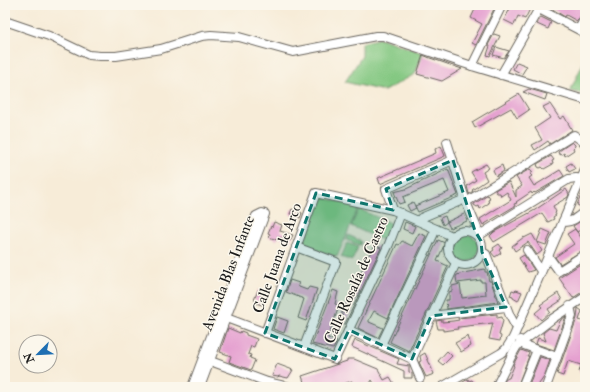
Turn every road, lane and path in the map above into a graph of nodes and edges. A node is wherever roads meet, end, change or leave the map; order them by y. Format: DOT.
graph roads {
  1 [pos="502,5"];
  2 [pos="540,7"];
  3 [pos="585,18"];
  4 [pos="5,21"];
  5 [pos="582,31"];
  6 [pos="472,66"];
  7 [pos="501,75"];
  8 [pos="585,100"];
  9 [pos="446,142"];
  10 [pos="585,144"];
  11 [pos="453,160"];
  12 [pos="585,170"];
  13 [pos="581,179"];
  14 [pos="465,200"];
  15 [pos="585,211"];
  16 [pos="397,212"];
  17 [pos="419,221"];
  18 [pos="563,221"];
  19 [pos="436,229"];
  20 [pos="476,234"];
  21 [pos="452,236"];
  22 [pos="296,247"];
  23 [pos="527,250"];
  24 [pos="482,252"];
  25 [pos="585,254"];
  26 [pos="548,256"];
  27 [pos="456,263"];
  28 [pos="542,272"];
  29 [pos="585,297"];
  30 [pos="570,306"];
  31 [pos="506,307"];
  32 [pos="523,314"];
  33 [pos="431,316"];
  34 [pos="510,316"];
  35 [pos="222,317"];
  36 [pos="517,329"];
  37 [pos="350,330"];
  38 [pos="265,333"];
  39 [pos="520,344"];
  40 [pos="381,345"];
  41 [pos="304,347"];
  42 [pos="537,350"];
  43 [pos="504,351"];
  44 [pos="556,358"];
  45 [pos="412,359"];
  46 [pos="206,360"];
  47 [pos="509,361"];
  48 [pos="420,378"];
  49 [pos="268,385"];
  50 [pos="192,387"];
  51 [pos="200,387"];
  52 [pos="289,387"];
  53 [pos="442,387"];
  54 [pos="496,387"];
  55 [pos="522,387"];
  56 [pos="546,387"];
  1 -- 6 [label="street"];
  2 -- 5 [label="street"];
  2 -- 7 [label="street"];
  3 -- 5 [label="street"];
  4 -- 6 [label="street"];
  6 -- 7 [label="street"];
  7 -- 8 [label="street"];
  9 -- 11 [label="street"];
  10 -- 14 [label="street"];
  11 -- 14 [label="street"];
  11 -- 16 [label="street"];
  12 -- 13 [label="street"];
  13 -- 18 [label="street"];
  13 -- 20 [label="street"];
  14 -- 17 [label="street"];
  14 -- 20 [label="street"];
  15 -- 18 [label="street"];
  16 -- 17 [label="street"];
  16 -- 22 [label="street, Calle Juana de Arco"];
  16 -- 37 [label="street, Calle Rosalía de Castro"];
  17 -- 19 [label="street"];
  18 -- 26 [label="street"];
  19 -- 21 [label="street"];
  19 -- 40 [label="street"];
  20 -- 21 [label="street"];
  20 -- 24 [label="street"];
  21 -- 27 [label="street"];
  22 -- 38 [label="street, Calle Juana de Arco"];
  22 -- 41 [label="street"];
  23 -- 28 [label="street"];
  24 -- 27 [label="street"];
  24 -- 31 [label="street"];
  25 -- 26 [label="street"];
  26 -- 28 [label="street"];
  27 -- 33 [label="street"];
  28 -- 32 [label="street"];
  29 -- 30 [label="street"];
  30 -- 39 [label="street"];
  30 -- 44 [label="street"];
  31 -- 33 [label="street"];
  31 -- 34 [label="street"];
  32 -- 34 [label="street"];
  32 -- 36 [label="street"];
  33 -- 45 [label="street"];
  34 -- 36 [label="street"];
  35 -- 35 [label="street, Avenida Blas Infante"];
  35 -- 38 [label="street"];
  35 -- 46 [label="street, Avenida Blas Infante"];
  36 -- 39 [label="street"];
  36 -- 43 [label="street"];
  37 -- 40 [label="street"];
  37 -- 41 [label="street, Calle Rosalía de Castro"];
  38 -- 41 [label="street"];
  39 -- 42 [label="street"];
  39 -- 43 [label="street"];
  39 -- 47 [label="street"];
  40 -- 45 [label="street"];
  42 -- 44 [label="street"];
  42 -- 55 [label="street"];
  43 -- 47 [label="street"];
  43 -- 53 [label="street"];
  44 -- 56 [label="street"];
  45 -- 48 [label="street"];
  46 -- 49 [label="street"];
  46 -- 50 [label="street, Avenida Blas Infante"];
  46 -- 51 [label="street, Avenida Blas Infante"];
  47 -- 54 [label="street"];
  49 -- 52 [label="street"];
}
